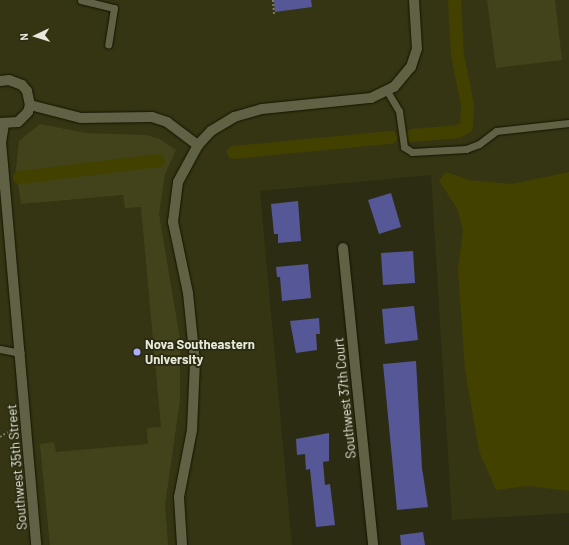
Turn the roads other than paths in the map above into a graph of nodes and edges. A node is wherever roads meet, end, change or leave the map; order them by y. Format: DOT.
graph roads {
  1 [pos="81,0"];
  2 [pos="414,0"];
  3 [pos="108,45"];
  4 [pos="0,81"];
  5 [pos="388,91"];
  6 [pos="30,105"];
  7 [pos="2,124"];
  8 [pos="569,124"];
  9 [pos="198,144"];
  10 [pos="343,248"];
  11 [pos="0,349"];
  12 [pos="21,353"];
  13 [pos="36,545"];
  14 [pos="182,545"];
  15 [pos="373,545"];
  1 -- 3 [label="lane"];
  2 -- 5 [label="street"];
  4 -- 6 [label="street"];
  5 -- 8 [label="lane"];
  5 -- 9 [label="street"];
  6 -- 7 [label="street"];
  6 -- 9 [label="street"];
  7 -- 12 [label="street, Southwest 35th Street"];
  9 -- 14 [label="street"];
  10 -- 15 [label="street, Southwest 37th Court"];
  11 -- 12 [label="lane"];
  12 -- 13 [label="street, Southwest 35th Street"];
}
